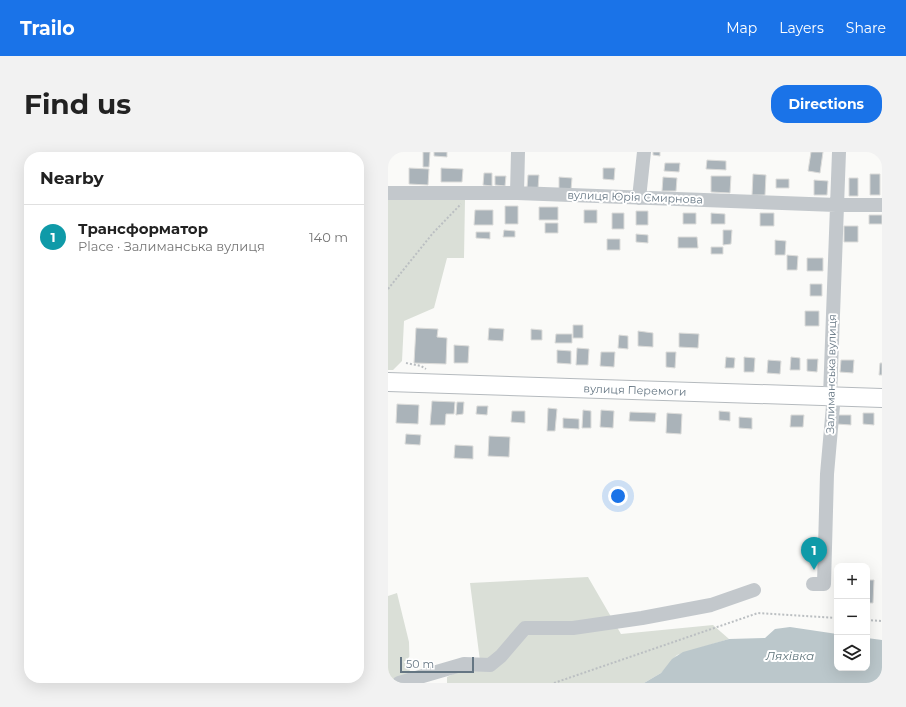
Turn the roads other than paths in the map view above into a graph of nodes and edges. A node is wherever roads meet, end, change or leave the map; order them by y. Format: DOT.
graph roads {
  1 [pos="518,152"];
  2 [pos="644,152"];
  3 [pos="839,152"];
  4 [pos="388,193"];
  5 [pos="517,193"];
  6 [pos="639,198"];
  7 [pos="836,205"];
  8 [pos="882,205"];
  9 [pos="388,382"];
  10 [pos="830,396"];
  11 [pos="882,398"];
  12 [pos="813,584"];
  13 [pos="754,590"];
  14 [pos="399,683"];
  1 -- 5 [label="street"];
  2 -- 6 [label="street"];
  3 -- 7 [label="street, Залиманська вулиця"];
  4 -- 5 [label="street, вулиця Юрія Смирнова"];
  5 -- 6 [label="street, вулиця Юрія Смирнова"];
  6 -- 7 [label="street, вулиця Юрія Смирнова"];
  7 -- 8 [label="street, вулиця Юрія Смирнова"];
  7 -- 10 [label="street, Залиманська вулиця"];
  9 -- 10 [label="main road, вулиця Перемоги"];
  10 -- 11 [label="main road, вулиця Перемоги"];
  10 -- 12 [label="street, Залиманська вулиця"];
  13 -- 14 [label="street"];
}
